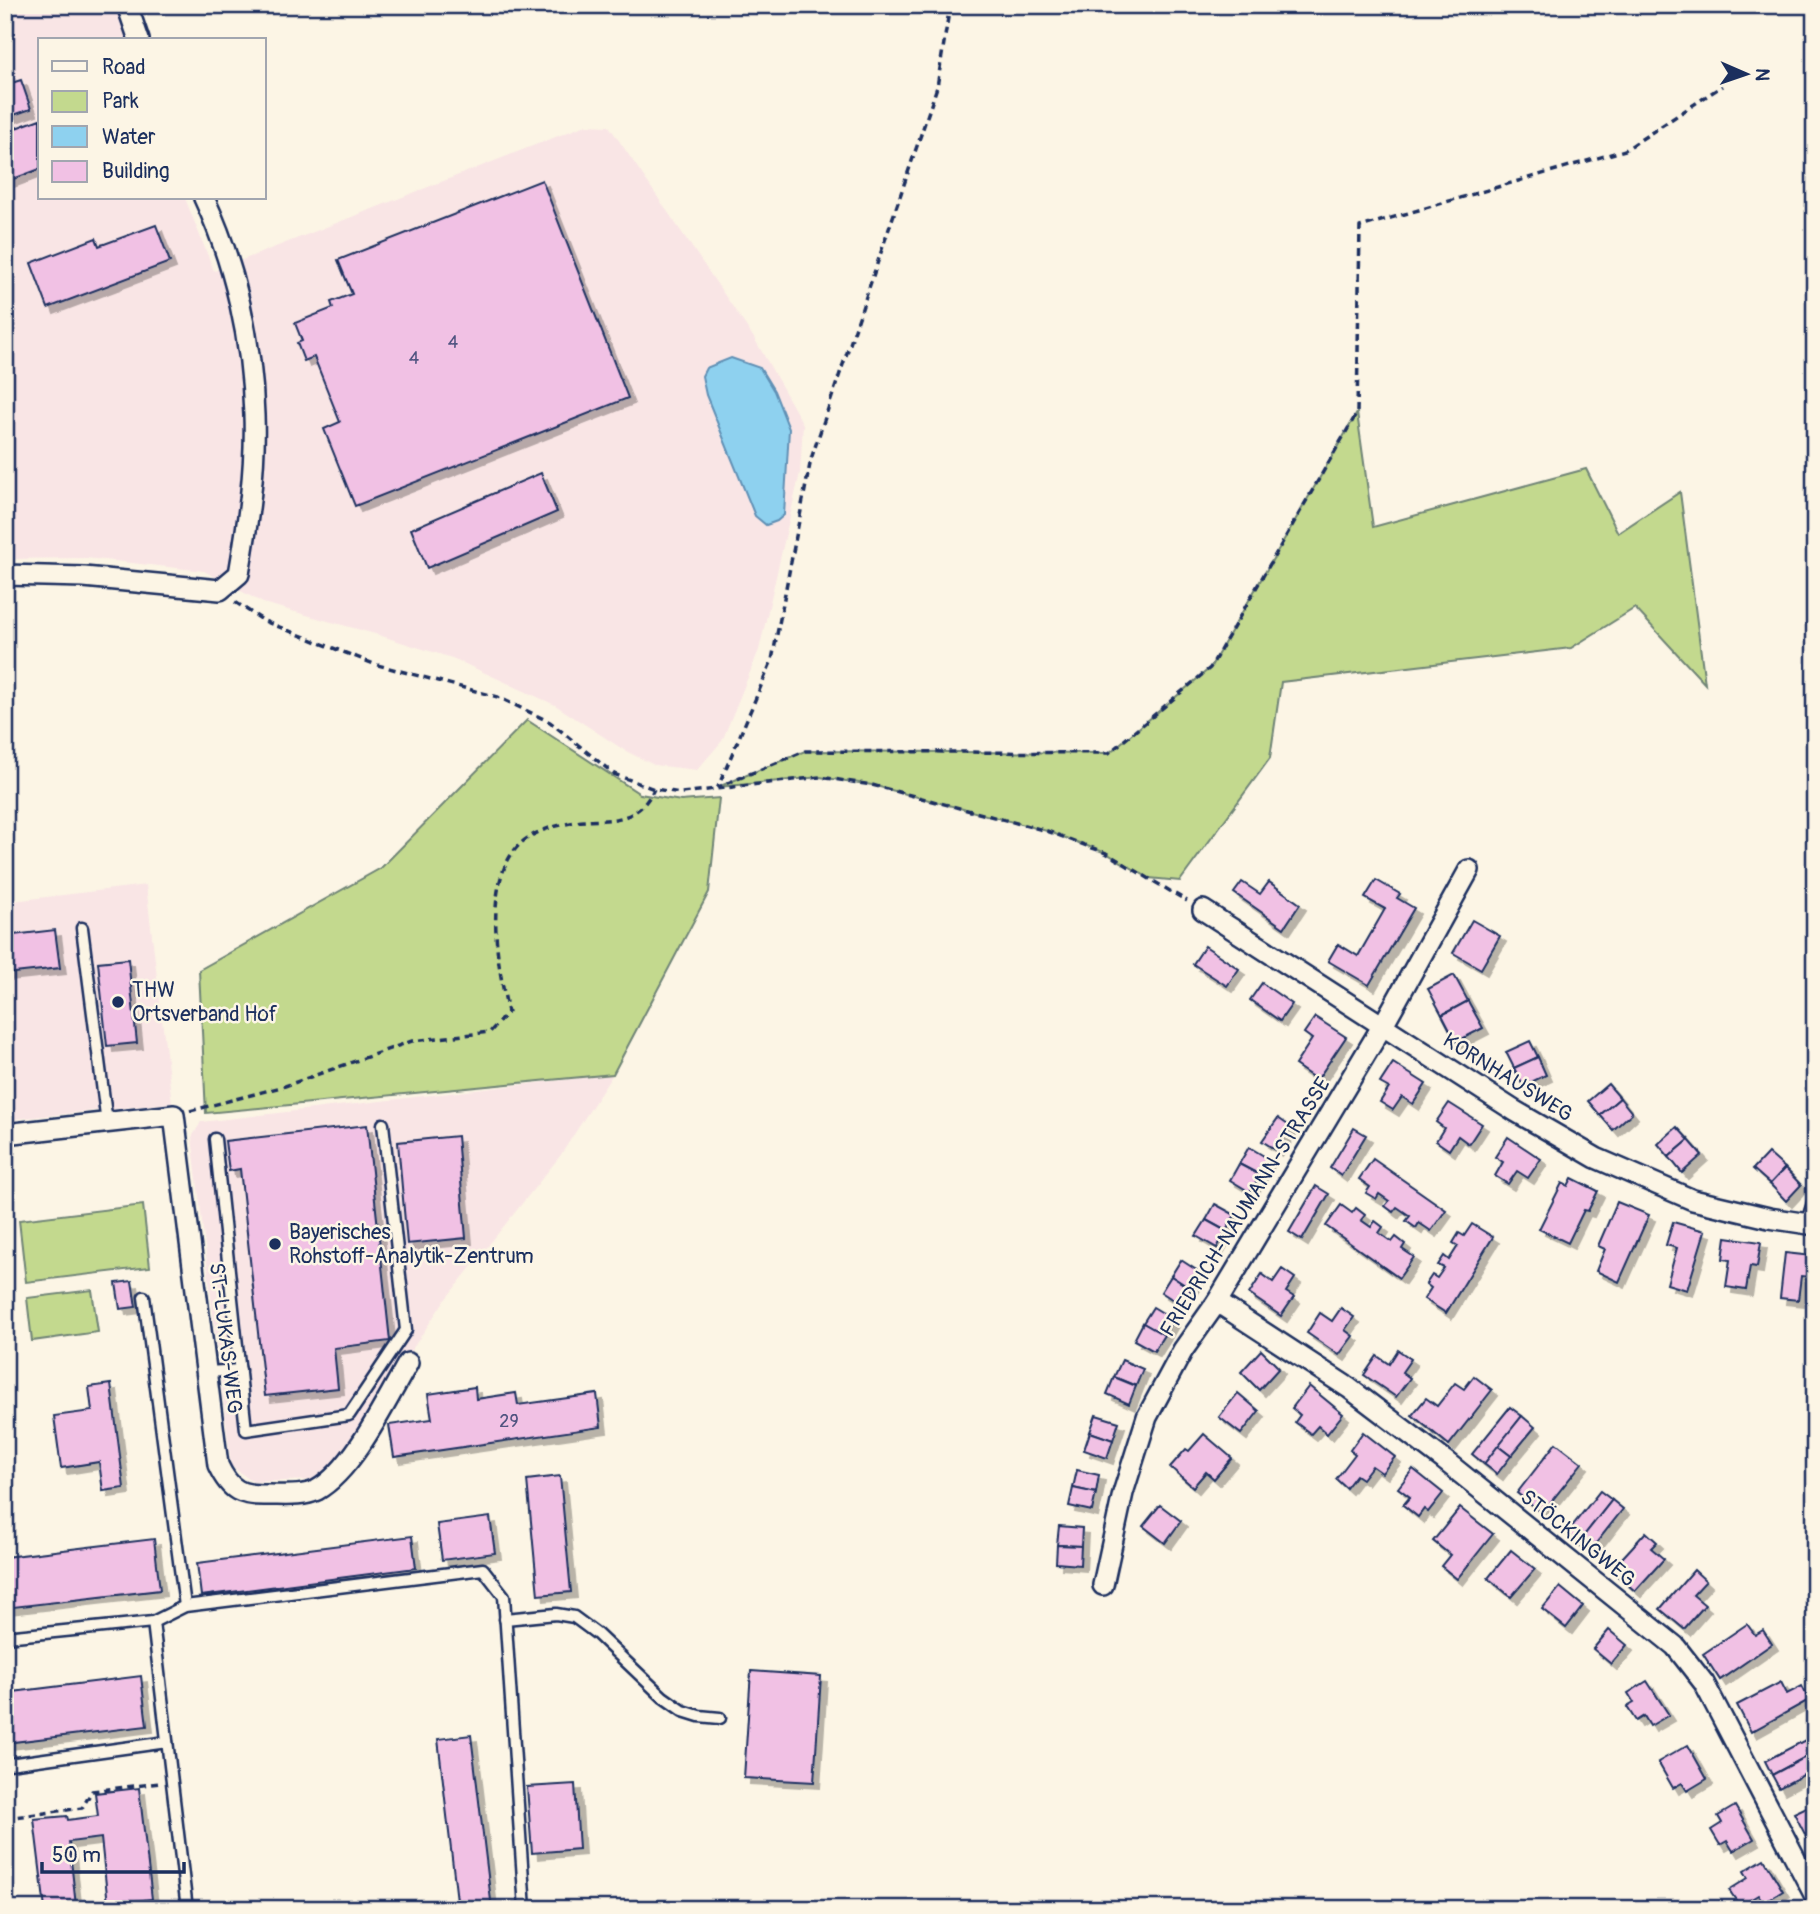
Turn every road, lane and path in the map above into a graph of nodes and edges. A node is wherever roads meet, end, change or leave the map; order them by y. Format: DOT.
graph roads {
  1 [pos="127,5"];
  2 [pos="950,5"];
  3 [pos="138,38"];
  4 [pos="1722,86"];
  5 [pos="205,200"];
  6 [pos="5,575"];
  7 [pos="220,590"];
  8 [pos="718,787"];
  9 [pos="654,789"];
  10 [pos="1469,870"];
  11 [pos="1203,910"];
  12 [pos="82,928"];
  13 [pos="1383,1025"];
  14 [pos="174,1115"];
  15 [pos="107,1123"];
  16 [pos="383,1124"];
  17 [pos="5,1134"];
  18 [pos="215,1139"];
  19 [pos="1815,1197"];
  20 [pos="1811,1225"];
  21 [pos="144,1297"];
  22 [pos="1217,1302"];
  23 [pos="408,1363"];
  24 [pos="240,1370"];
  25 [pos="208,1372"];
  26 [pos="1103,1585"];
  27 [pos="185,1606"];
  28 [pos="505,1619"];
  29 [pos="153,1622"];
  30 [pos="5,1637"];
  31 [pos="720,1718"];
  32 [pos="167,1742"];
  33 [pos="9,1764"];
  34 [pos="172,1781"];
  35 [pos="5,1805"];
  36 [pos="1815,1896"];
  37 [pos="184,1908"];
  38 [pos="525,1909"];
  1 -- 3 [label="street"];
  2 -- 8 [label="path"];
  4 -- 8 [label="path"];
  5 -- 7 [label="street"];
  6 -- 7 [label="street"];
  7 -- 9 [label="path"];
  8 -- 9 [label="path"];
  8 -- 11 [label="path"];
  9 -- 14 [label="path"];
  10 -- 13 [label="street, FRIEDRICH-NAUMANN-STRASSE"];
  11 -- 13 [label="street, KORNHAUSWEG"];
  12 -- 15 [label="lane"];
  13 -- 20 [label="street, KORNHAUSWEG"];
  13 -- 22 [label="street, FRIEDRICH-NAUMANN-STRASSE"];
  14 -- 15 [label="street"];
  14 -- 25 [label="street, ST.-LUKAS-WEG"];
  15 -- 17 [label="street"];
  16 -- 24 [label="lane"];
  18 -- 24 [label="lane"];
  19 -- 20 [label="lane"];
  21 -- 27 [label="lane"];
  22 -- 26 [label="street, FRIEDRICH-NAUMANN-STRASSE"];
  22 -- 36 [label="street, STÖCKINGWEG"];
  23 -- 25 [label="street, ST.-LUKAS-WEG"];
  24 -- 25 [label="lane"];
  27 -- 28 [label="lane"];
  27 -- 29 [label="lane"];
  28 -- 31 [label="lane"];
  28 -- 38 [label="lane"];
  29 -- 30 [label="lane"];
  29 -- 32 [label="lane"];
  32 -- 33 [label="lane"];
  32 -- 34 [label="lane"];
  34 -- 35 [label="path"];
  34 -- 37 [label="lane"];
}
